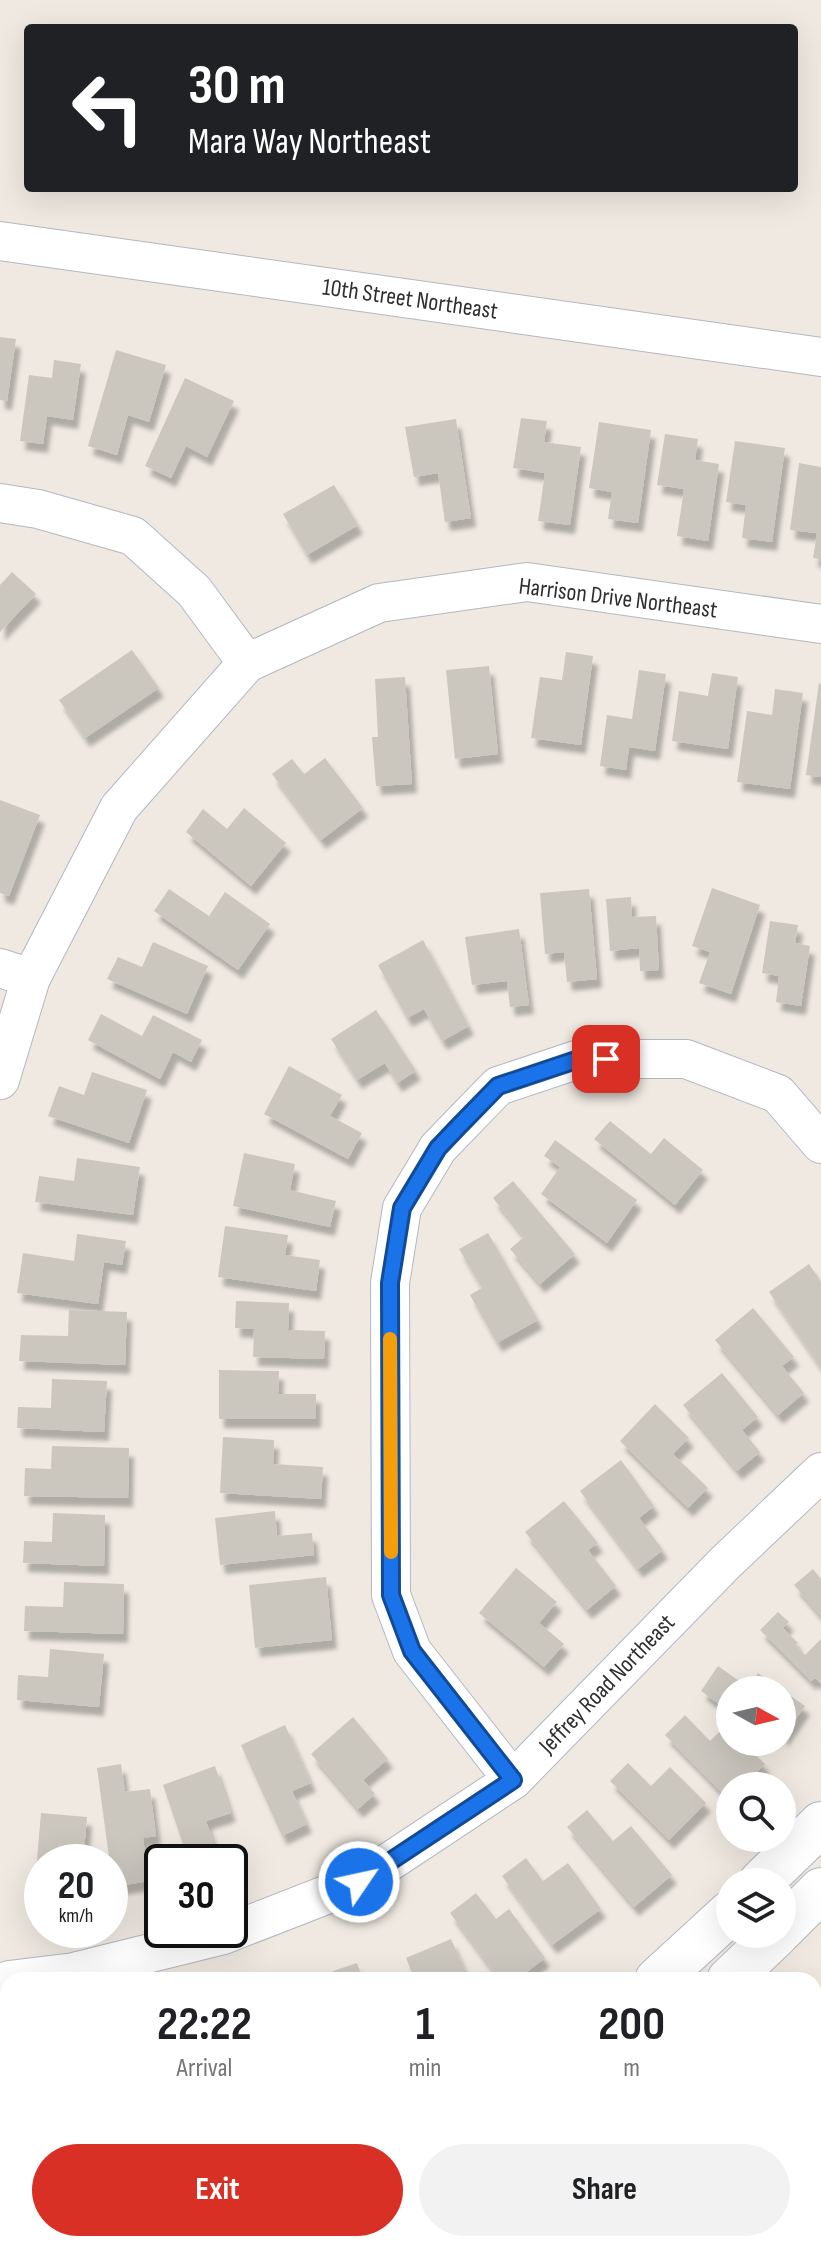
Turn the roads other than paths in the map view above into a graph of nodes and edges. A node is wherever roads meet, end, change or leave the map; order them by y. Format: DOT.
graph roads {
  1 [pos="0,241"];
  2 [pos="821,357"];
  3 [pos="0,503"];
  4 [pos="821,624"];
  5 [pos="247,663"];
  6 [pos="16,973"];
  7 [pos="0,1080"];
  8 [pos="821,1144"];
  9 [pos="821,1472"];
  10 [pos="513,1780"];
  11 [pos="821,1824"];
  12 [pos="775,1868"];
  13 [pos="821,1890"];
  14 [pos="796,1915"];
  15 [pos="716,1926"];
  16 [pos="762,1948"];
  17 [pos="74,1972"];
  18 [pos="666,1972"];
  19 [pos="737,1972"];
  20 [pos="0,2227"];
  21 [pos="0,2234"];
  1 -- 2 [label="street, 10th Street Northeast"];
  3 -- 5 [label="street"];
  4 -- 5 [label="street, Harrison Drive Northeast"];
  5 -- 6 [label="street, Harrison Drive Northeast"];
  6 -- 7 [label="street, Harrison Drive Northeast"];
  8 -- 10 [label="street"];
  9 -- 10 [label="street, Jeffrey Road Northeast"];
  10 -- 17 [label="street, Jeffrey Road Northeast"];
  11 -- 12 [label="street"];
  13 -- 14 [label="street"];
  15 -- 18 [label="street"];
  16 -- 19 [label="street"];
  20 -- 21 [label="street"];
}
